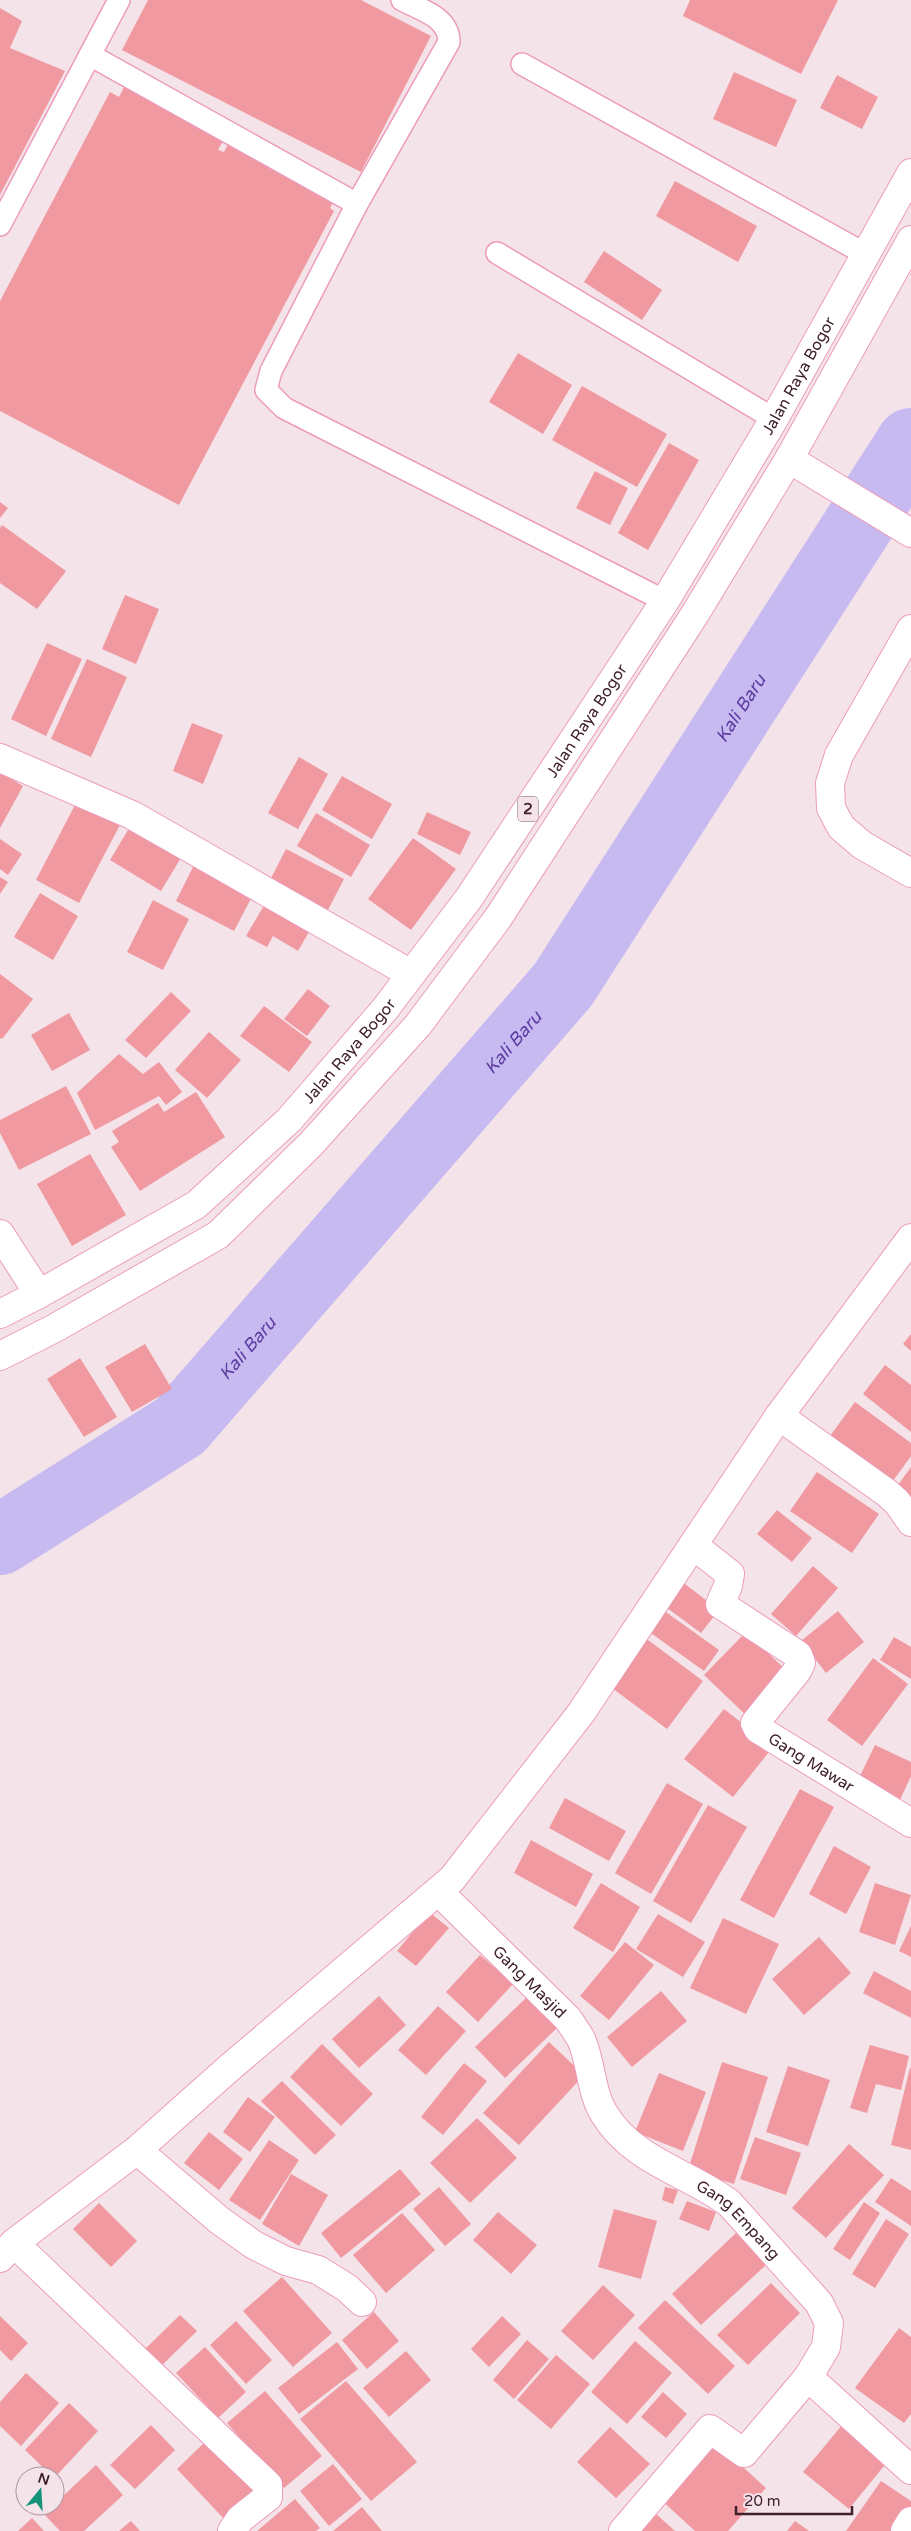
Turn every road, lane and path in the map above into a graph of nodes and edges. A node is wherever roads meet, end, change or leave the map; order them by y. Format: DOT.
graph roads {
  1 [pos="119,0"];
  2 [pos="402,0"];
  3 [pos="90,55"];
  4 [pos="522,64"];
  5 [pos="911,173"];
  6 [pos="357,204"];
  7 [pos="0,225"];
  8 [pos="908,252"];
  9 [pos="498,253"];
  10 [pos="867,255"];
  11 [pos="774,419"];
  12 [pos="789,459"];
  13 [pos="906,530"];
  14 [pos="665,600"];
  15 [pos="911,629"];
  16 [pos="0,758"];
  17 [pos="911,873"];
  18 [pos="411,974"];
  19 [pos="0,1234"];
  20 [pos="911,1238"];
  21 [pos="39,1294"];
  22 [pos="0,1314"];
  23 [pos="0,1356"];
  24 [pos="779,1416"];
  25 [pos="911,1522"];
  26 [pos="693,1545"];
  27 [pos="911,1823"];
  28 [pos="438,1891"];
  29 [pos="594,2090"];
  30 [pos="137,2150"];
  31 [pos="7,2250"];
  32 [pos="362,2302"];
  33 [pos="808,2377"];
  34 [pos="911,2470"];
  35 [pos="911,2521"];
  36 [pos="232,2531"];
  37 [pos="623,2531"];
  38 [pos="905,2531"];
  1 -- 3 [label="lane"];
  2 -- 6 [label="lane"];
  3 -- 6 [label="lane"];
  3 -- 7 [label="lane"];
  4 -- 10 [label="lane"];
  5 -- 10 [label="main road, Jalan Raya Bogor / 2"];
  6 -- 14 [label="lane"];
  8 -- 12 [label="main road, Jalan Raya Bogor / 2"];
  9 -- 11 [label="lane"];
  10 -- 11 [label="main road, Jalan Raya Bogor / 2"];
  11 -- 14 [label="main road, Jalan Raya Bogor / 2"];
  12 -- 13 [label="main road"];
  12 -- 23 [label="main road, Jalan Raya Bogor / 2"];
  14 -- 18 [label="main road, Jalan Raya Bogor / 2"];
  15 -- 17 [label="main road"];
  16 -- 18 [label="main road"];
  18 -- 21 [label="main road, Jalan Raya Bogor / 2"];
  19 -- 21 [label="main road"];
  20 -- 24 [label="main road"];
  21 -- 22 [label="main road, Jalan Raya Bogor / 2"];
  24 -- 25 [label="main road"];
  24 -- 26 [label="main road"];
  26 -- 27 [label="main road, Gang Mawar"];
  26 -- 28 [label="main road"];
  28 -- 29 [label="main road, Gang Masjid"];
  28 -- 30 [label="main road"];
  29 -- 33 [label="main road, Gang Empang"];
  30 -- 31 [label="main road"];
  30 -- 32 [label="main road"];
  31 -- 36 [label="main road"];
  33 -- 34 [label="main road"];
  33 -- 37 [label="main road, Gang Empang"];
  35 -- 38 [label="main road"];
}
